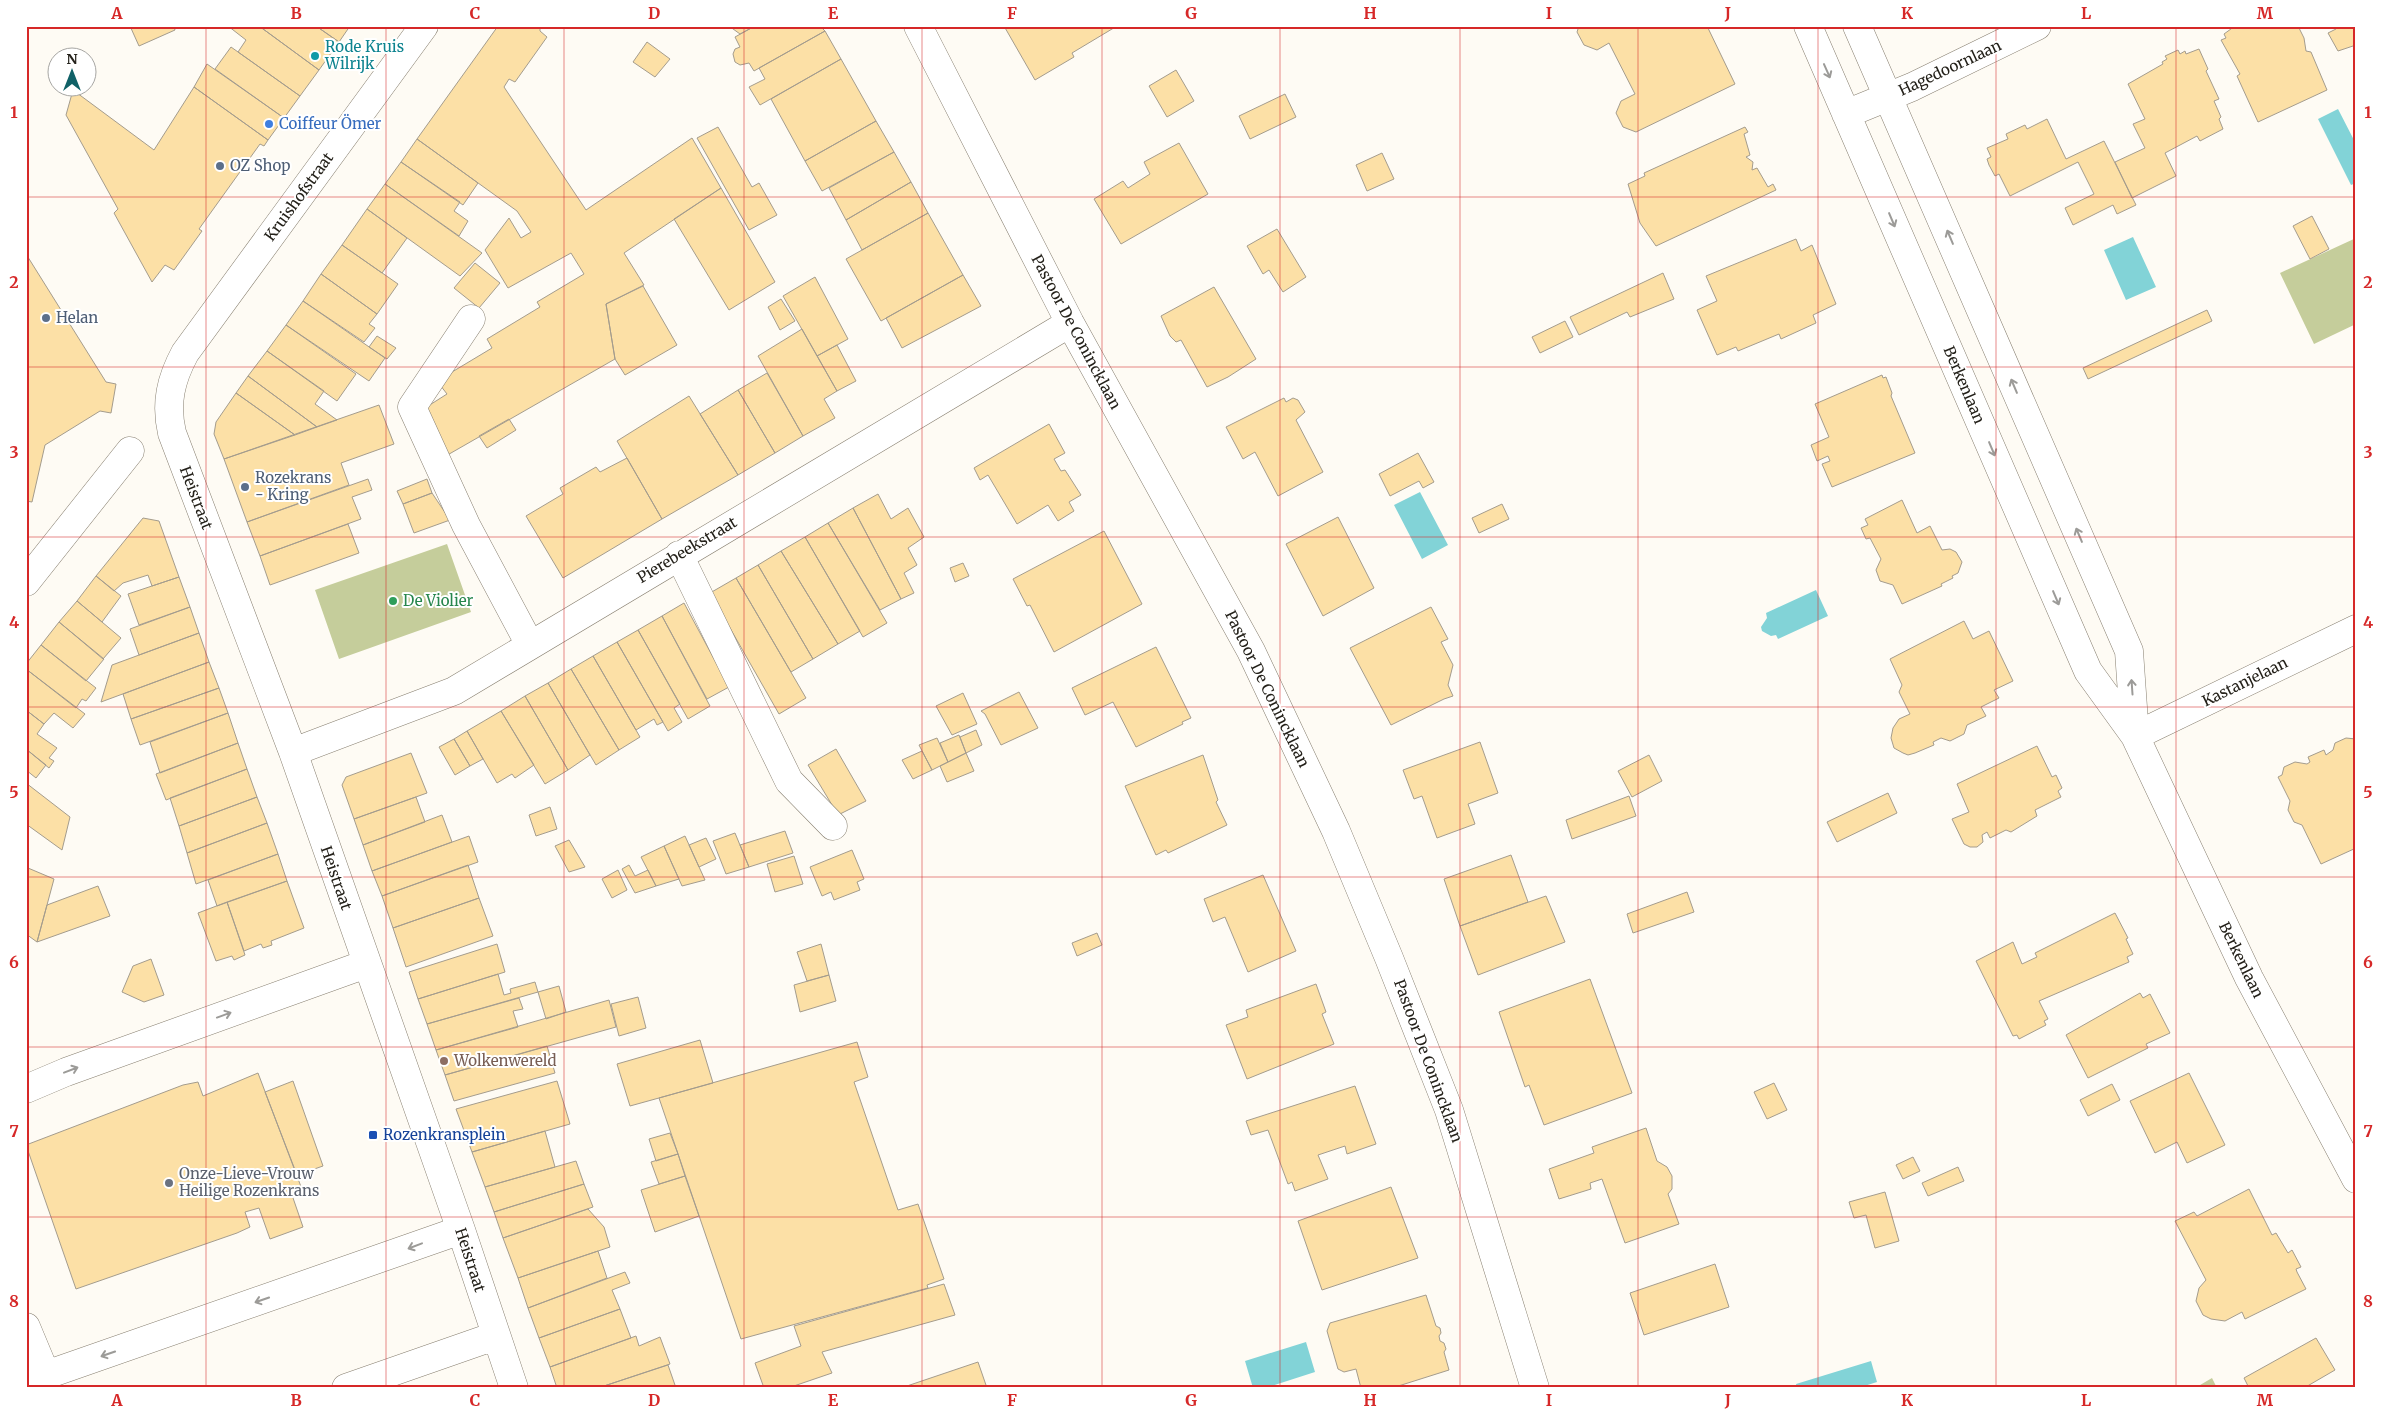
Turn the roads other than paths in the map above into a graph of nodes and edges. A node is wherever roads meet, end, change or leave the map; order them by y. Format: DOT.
graph roads {
  1 [pos="424,26"];
  2 [pos="918,26"];
  3 [pos="1808,26"];
  4 [pos="1857,26"];
  5 [pos="2037,26"];
  6 [pos="1889,96"];
  7 [pos="1846,114"];
  8 [pos="471,319"];
  9 [pos="1070,323"];
  10 [pos="177,369"];
  11 [pos="130,451"];
  12 [pos="679,555"];
  13 [pos="26,582"];
  14 [pos="2356,629"];
  15 [pos="530,645"];
  16 [pos="2135,736"];
  17 [pos="293,752"];
  18 [pos="833,826"];
  19 [pos="366,964"];
  20 [pos="26,1089"];
  21 [pos="2356,1179"];
  22 [pos="461,1230"];
  23 [pos="26,1327"];
  24 [pos="495,1336"];
  25 [pos="41,1384"];
  26 [pos="346,1388"];
  27 [pos="514,1388"];
  28 [pos="1535,1388"];
  1 -- 10 [label="street, Kruishofstraat"];
  2 -- 9 [label="street, Pastoor De Conincklaan"];
  3 -- 7 [label="street, Berkenlaan, one-way"];
  4 -- 6 [label="street, Berkenlaan"];
  5 -- 6 [label="street, Hagedoornlaan"];
  6 -- 7 [label="street, Hagedoornlaan"];
  16 -- 6 [label="street, Berkenlaan, one-way"];
  7 -- 16 [label="street, Berkenlaan, one-way"];
  8 -- 15 [label="street"];
  9 -- 12 [label="street, Pierebeekstraat"];
  9 -- 28 [label="street, Pastoor De Conincklaan"];
  10 -- 17 [label="street, Heistraat"];
  11 -- 13 [label="street"];
  12 -- 15 [label="street, Pierebeekstraat"];
  12 -- 18 [label="street"];
  14 -- 16 [label="street, Kastanjelaan"];
  15 -- 17 [label="street, Pierebeekstraat"];
  16 -- 21 [label="street, Berkenlaan"];
  17 -- 19 [label="street, Heistraat"];
  20 -- 19 [label="street, one-way"];
  19 -- 22 [label="street, Heistraat"];
  22 -- 24 [label="street, Heistraat"];
  22 -- 25 [label="street, one-way"];
  23 -- 25 [label="street"];
  24 -- 26 [label="street"];
  24 -- 27 [label="street, Heistraat"];
}
